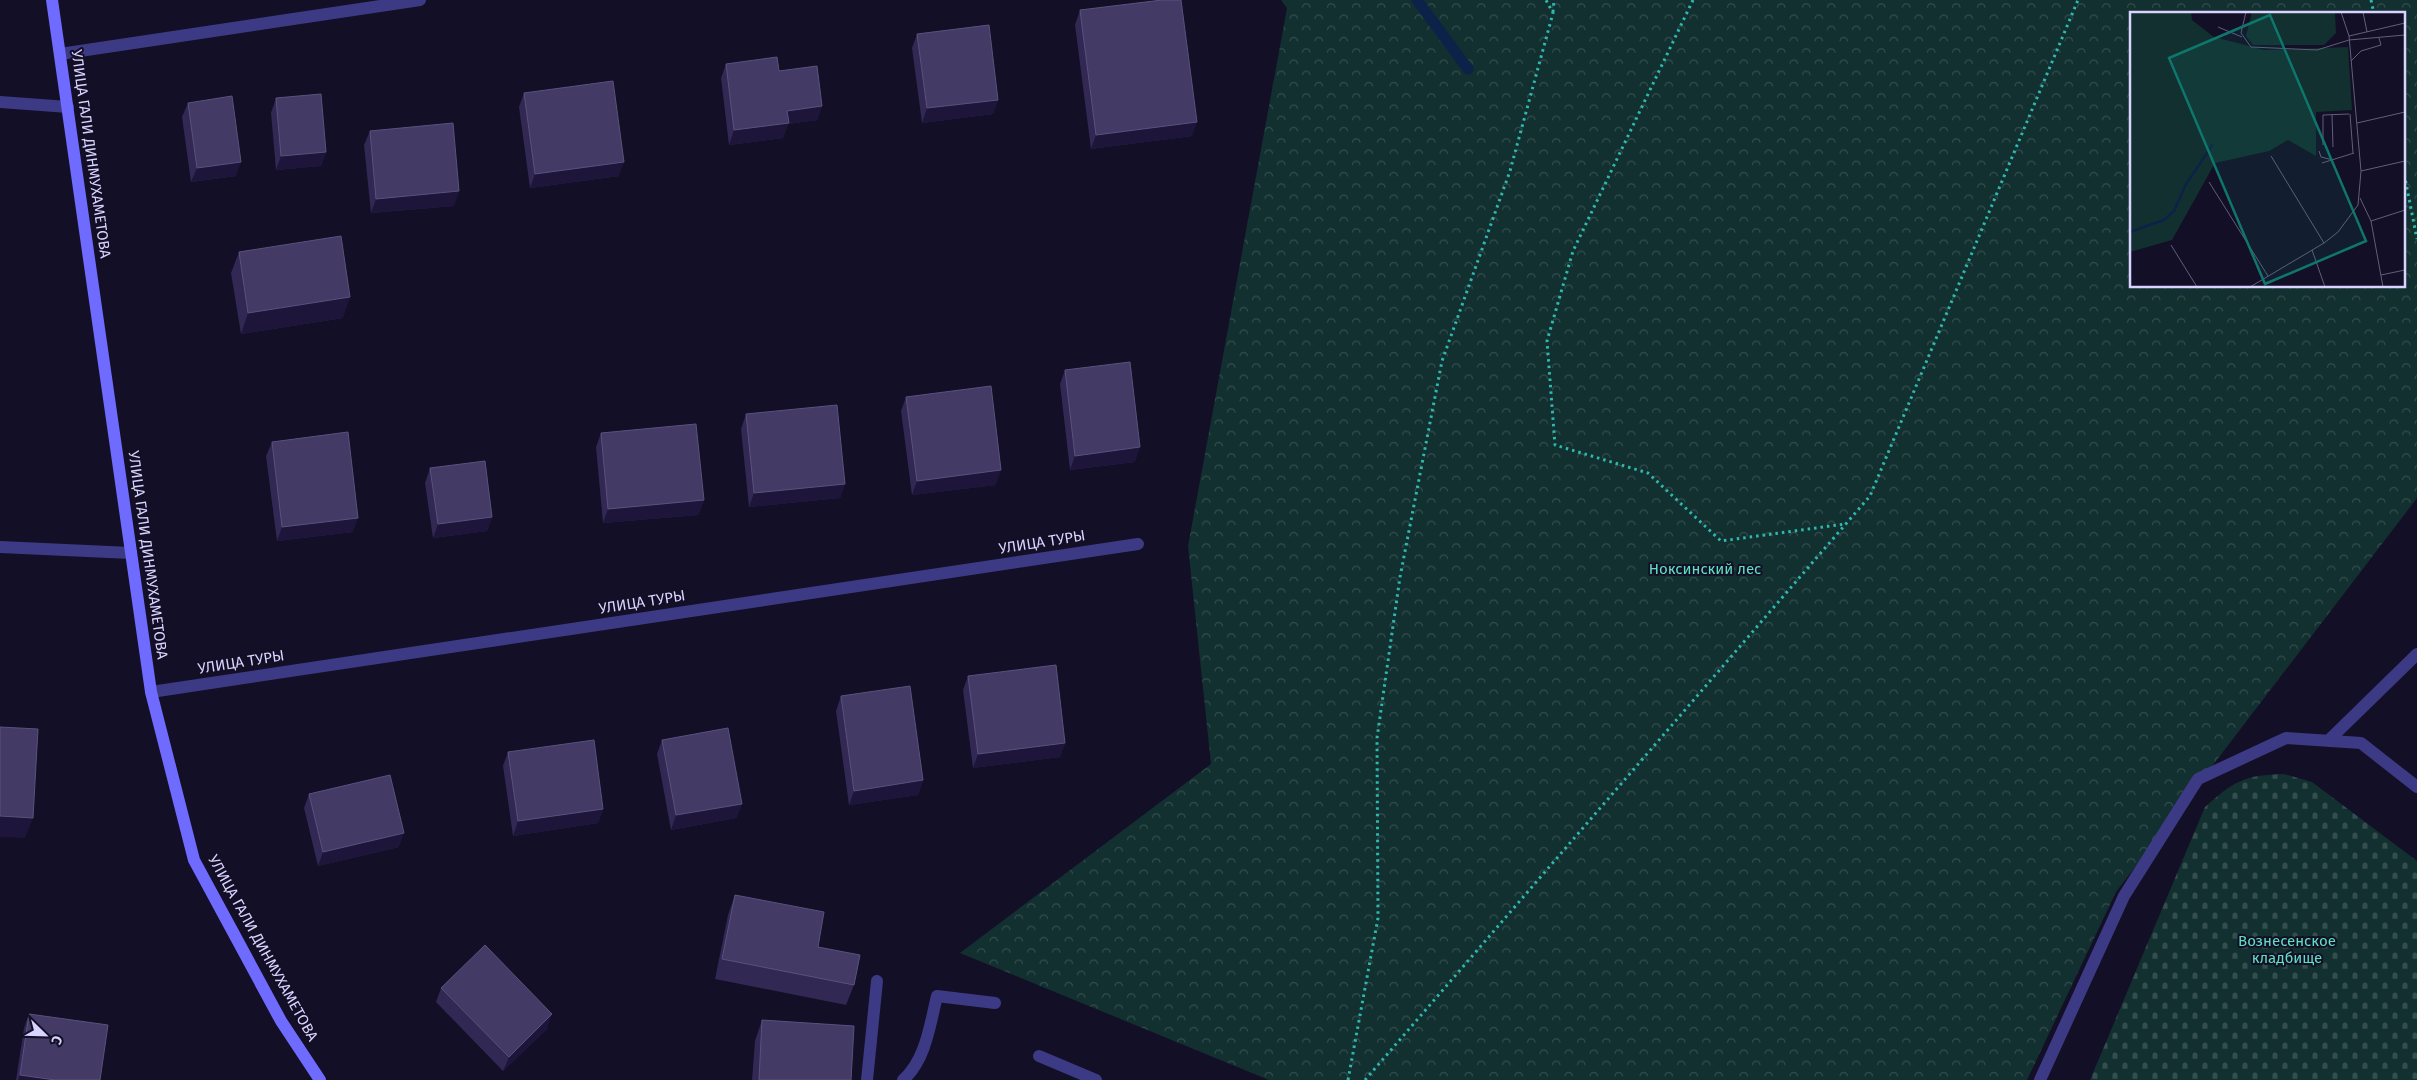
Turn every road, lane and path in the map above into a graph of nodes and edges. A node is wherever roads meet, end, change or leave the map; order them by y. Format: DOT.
graph roads {
  1 [pos="52,0"];
  2 [pos="420,0"];
  3 [pos="1546,0"];
  4 [pos="1554,0"];
  5 [pos="1693,0"];
  6 [pos="2078,0"];
  7 [pos="1553,13"];
  8 [pos="60,54"];
  9 [pos="0,102"];
  10 [pos="68,106"];
  11 [pos="2404,173"];
  12 [pos="2417,239"];
  13 [pos="1845,524"];
  14 [pos="1138,544"];
  15 [pos="0,547"];
  16 [pos="131,553"];
  17 [pos="2417,654"];
  18 [pos="151,692"];
  19 [pos="2328,741"];
  20 [pos="2417,787"];
  21 [pos="877,981"];
  22 [pos="995,1003"];
  23 [pos="1039,1056"];
  24 [pos="320,1080"];
  25 [pos="867,1080"];
  26 [pos="903,1080"];
  27 [pos="1096,1080"];
  28 [pos="1348,1080"];
  29 [pos="1365,1080"];
  30 [pos="2040,1080"];
  1 -- 8 [label="street, УЛИЦА ГАЛИ ДИНМУХАМЕТОВА"];
  2 -- 8 [label="street"];
  3 -- 7 [label="path"];
  4 -- 7 [label="path"];
  5 -- 13 [label="path"];
  6 -- 13 [label="path"];
  7 -- 28 [label="path"];
  8 -- 10 [label="street, УЛИЦА ГАЛИ ДИНМУХАМЕТОВА"];
  9 -- 10 [label="street"];
  10 -- 16 [label="street, УЛИЦА ГАЛИ ДИНМУХАМЕТОВА"];
  11 -- 12 [label="path"];
  13 -- 29 [label="path"];
  14 -- 18 [label="street, УЛИЦА ТУРЫ"];
  15 -- 16 [label="street"];
  16 -- 18 [label="street, УЛИЦА ГАЛИ ДИНМУХАМЕТОВА"];
  17 -- 19 [label="street"];
  18 -- 24 [label="street, УЛИЦА ГАЛИ ДИНМУХАМЕТОВА"];
  19 -- 20 [label="street"];
  19 -- 30 [label="street"];
  21 -- 25 [label="street"];
  22 -- 26 [label="street"];
  23 -- 27 [label="street"];
}
